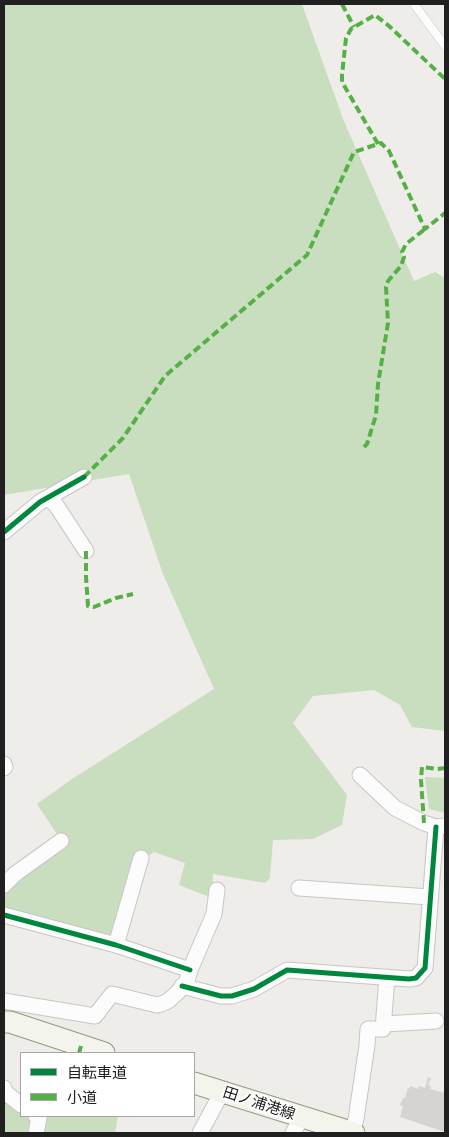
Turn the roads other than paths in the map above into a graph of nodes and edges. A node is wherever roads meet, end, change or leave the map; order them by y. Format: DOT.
graph roads {
  1 [pos="414,4"];
  2 [pos="445,46"];
  3 [pos="84,477"];
  4 [pos="48,498"];
  5 [pos="4,532"];
  6 [pos="86,551"];
  7 [pos="4,764"];
  8 [pos="4,768"];
  9 [pos="360,775"];
  10 [pos="440,826"];
  11 [pos="62,841"];
  12 [pos="141,858"];
  13 [pos="4,885"];
  14 [pos="299,888"];
  15 [pos="217,890"];
  16 [pos="430,897"];
  17 [pos="4,915"];
  18 [pos="116,946"];
  19 [pos="190,970"];
  20 [pos="387,978"];
  21 [pos="182,986"];
  22 [pos="4,1001"];
  23 [pos="436,1021"];
  24 [pos="4,1022"];
  25 [pos="384,1024"];
  26 [pos="101,1052"];
  27 [pos="195,1082"];
  28 [pos="4,1088"];
  29 [pos="222,1092"];
  30 [pos="20,1104"];
  31 [pos="38,1117"];
  32 [pos="298,1125"];
  33 [pos="36,1133"];
  34 [pos="200,1133"];
  35 [pos="353,1133"];
  1 -- 2 [label="lane"];
  3 -- 4 [label="street"];
  4 -- 5 [label="street"];
  4 -- 6 [label="street"];
  7 -- 8 [label="street"];
  9 -- 10 [label="street"];
  10 -- 16 [label="street"];
  11 -- 13 [label="street"];
  12 -- 18 [label="street"];
  14 -- 16 [label="street"];
  15 -- 19 [label="street"];
  16 -- 20 [label="street"];
  17 -- 18 [label="street"];
  18 -- 19 [label="street"];
  19 -- 21 [label="street"];
  20 -- 21 [label="street"];
  20 -- 25 [label="street"];
  21 -- 22 [label="street"];
  23 -- 25 [label="street"];
  24 -- 26 [label="main road"];
  25 -- 35 [label="street"];
  27 -- 29 [label="main road, 田ノ浦港線"];
  28 -- 30 [label="street"];
  29 -- 32 [label="main road, 田ノ浦港線"];
  29 -- 34 [label="street"];
  31 -- 33 [label="street"];
  32 -- 35 [label="main road, 田ノ浦港線"];
}
